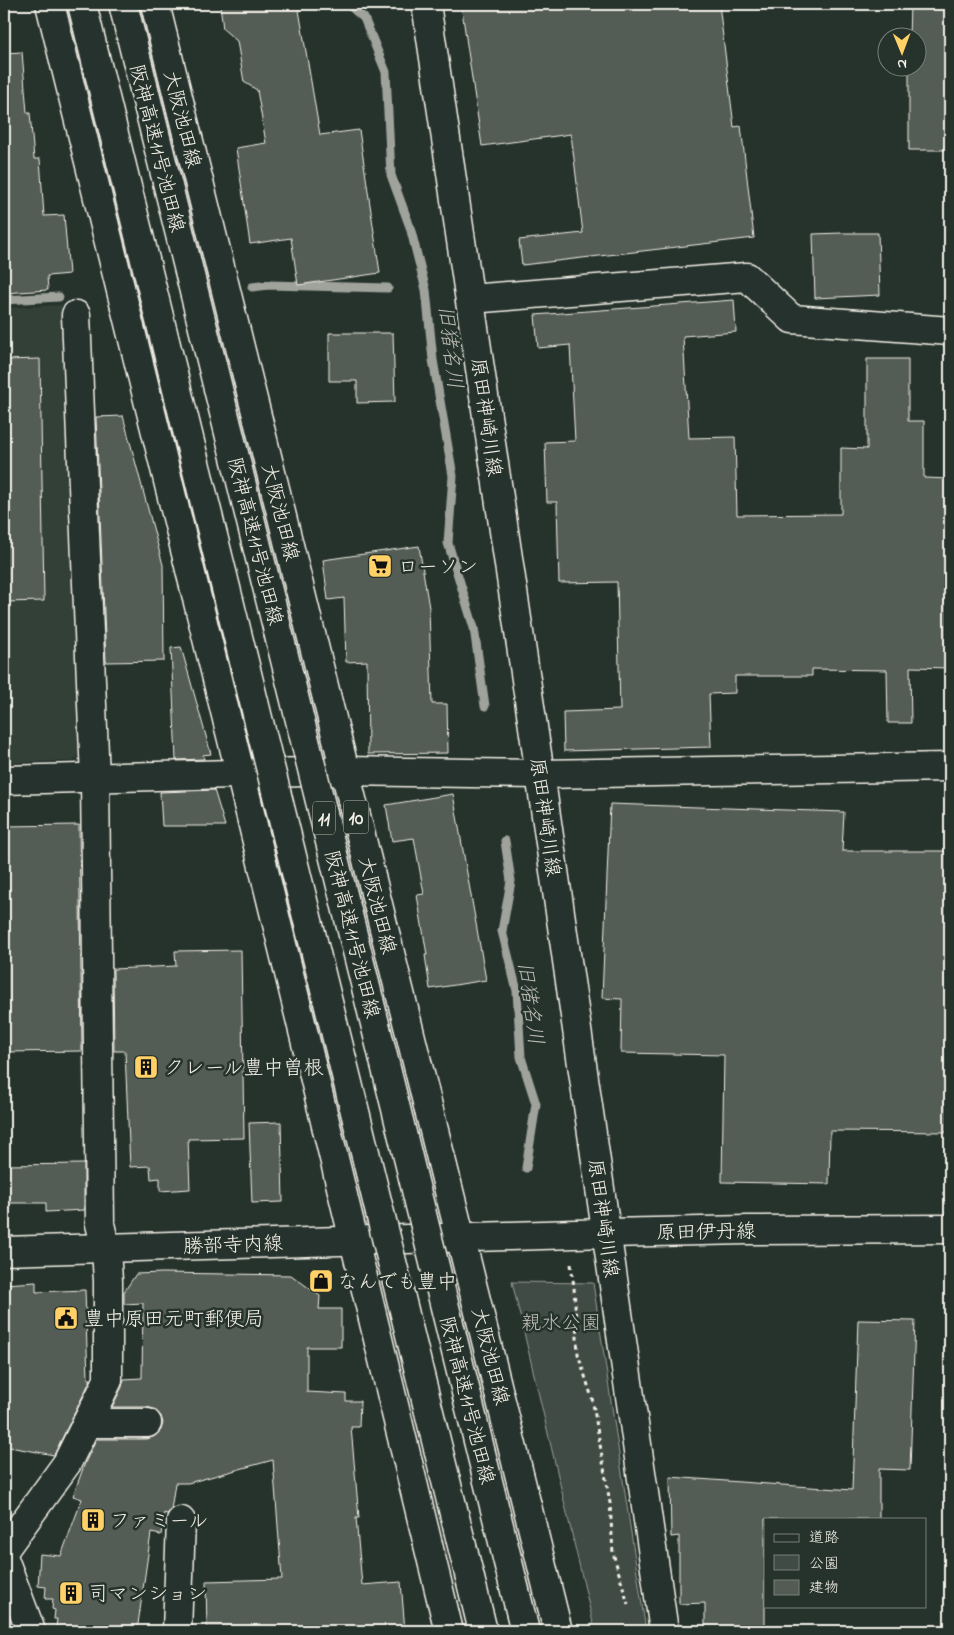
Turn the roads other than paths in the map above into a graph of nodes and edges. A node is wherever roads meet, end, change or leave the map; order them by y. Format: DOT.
graph roads {
  1 [pos="50,4"];
  2 [pos="82,4"];
  3 [pos="123,4"];
  4 [pos="155,4"];
  5 [pos="426,4"];
  6 [pos="470,299"];
  7 [pos="76,315"];
  8 [pos="950,331"];
  9 [pos="950,768"];
  10 [pos="345,771"];
  11 [pos="240,772"];
  12 [pos="540,774"];
  13 [pos="95,778"];
  14 [pos="4,780"];
  15 [pos="950,1230"];
  16 [pos="606,1233"];
  17 [pos="461,1237"];
  18 [pos="353,1240"];
  19 [pos="106,1249"];
  20 [pos="4,1251"];
  21 [pos="87,1422"];
  22 [pos="147,1423"];
  23 [pos="181,1521"];
  24 [pos="4,1550"];
  25 [pos="4,1560"];
  26 [pos="31,1631"];
  27 [pos="176,1631"];
  28 [pos="449,1631"];
  29 [pos="483,1631"];
  30 [pos="525,1631"];
  31 [pos="558,1631"];
  32 [pos="664,1631"];
  1 -- 11 [label="main road"];
  2 -- 29 [label="main road, 阪神高速11号池田線 / 11, bridge"];
  3 -- 30 [label="main road, 阪神高速11号池田線 / 11, bridge"];
  4 -- 10 [label="main road, 大阪池田線 / 10"];
  5 -- 6 [label="main road, 原田神崎川線"];
  6 -- 8 [label="main road"];
  6 -- 12 [label="main road, 原田神崎川線"];
  7 -- 13 [label="main road"];
  9 -- 12 [label="main road"];
  10 -- 11 [label="main road"];
  10 -- 12 [label="main road"];
  10 -- 17 [label="main road, 大阪池田線 / 10"];
  11 -- 13 [label="main road"];
  11 -- 18 [label="main road"];
  12 -- 16 [label="main road, 原田神崎川線"];
  13 -- 14 [label="main road"];
  13 -- 19 [label="main road"];
  15 -- 16 [label="main road, 原田伊丹線"];
  16 -- 17 [label="main road, 原田伊丹線"];
  16 -- 32 [label="main road, 原田神崎川線"];
  17 -- 18 [label="main road, 勝部寺内線"];
  17 -- 31 [label="main road, 大阪池田線 / 10"];
  18 -- 19 [label="main road, 勝部寺内線"];
  18 -- 28 [label="main road"];
  19 -- 20 [label="main road, 勝部寺内線"];
  19 -- 21 [label="main road"];
  21 -- 22 [label="main road"];
  21 -- 24 [label="main road"];
  23 -- 27 [label="main road"];
  25 -- 26 [label="main road"];
}
